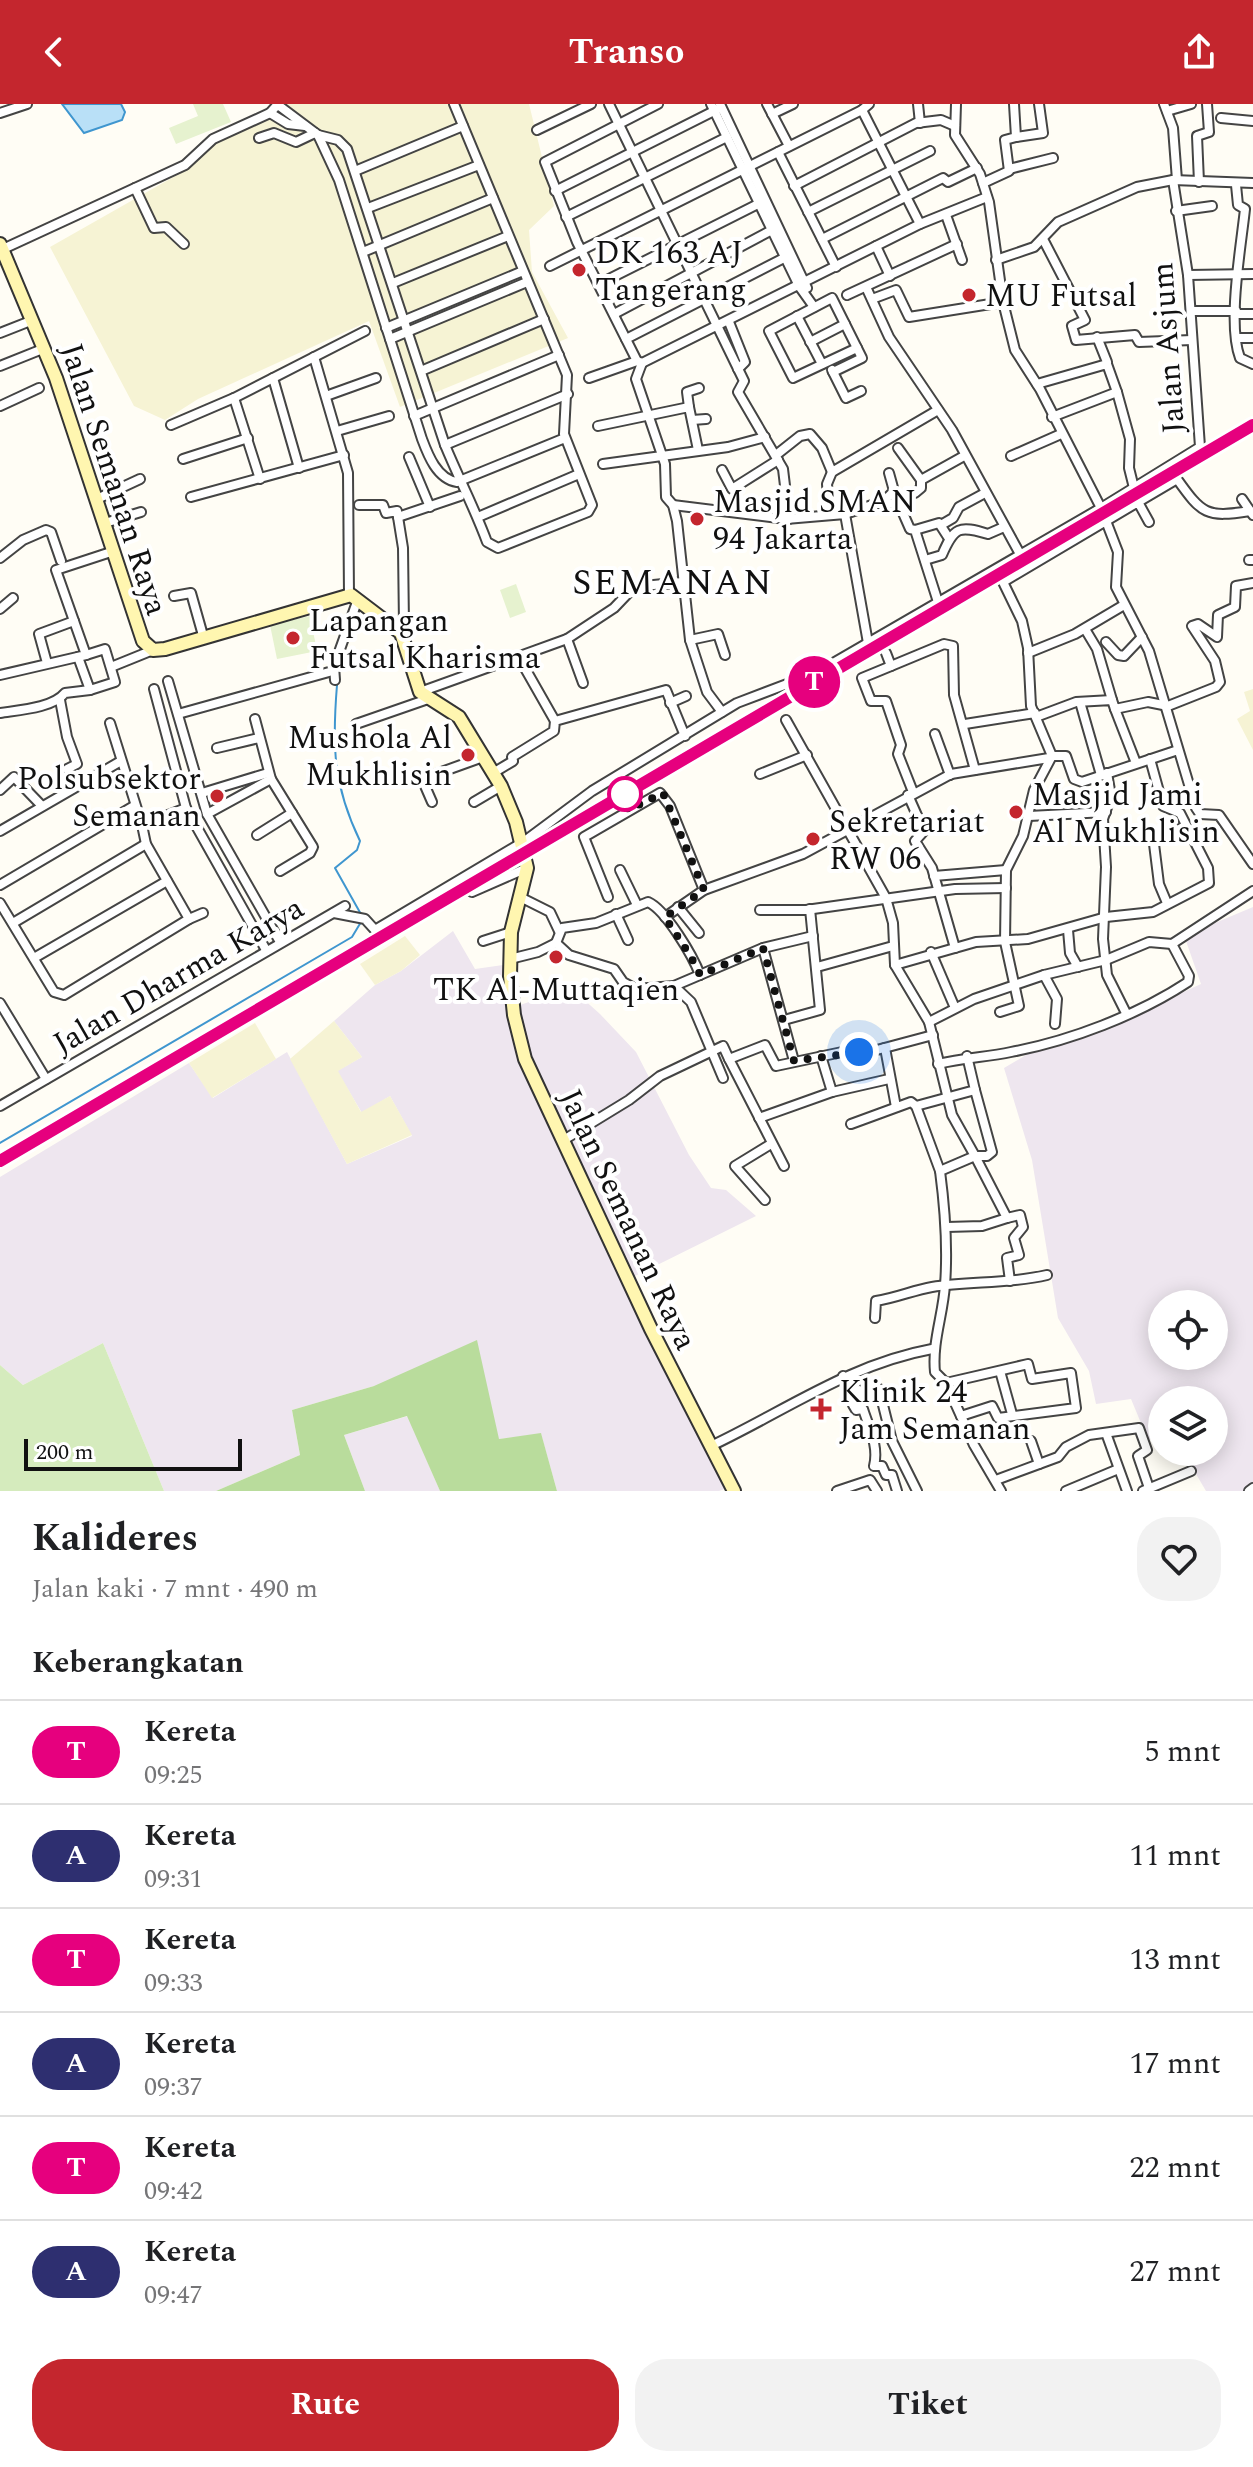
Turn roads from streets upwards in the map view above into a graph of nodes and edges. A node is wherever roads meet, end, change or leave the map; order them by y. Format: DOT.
graph roads {
  1 [pos="27,104"];
  2 [pos="278,104"];
  3 [pos="454,104"];
  4 [pos="591,104"];
  5 [pos="609,104"];
  6 [pos="658,104"];
  7 [pos="767,104"];
  8 [pos="793,104"];
  9 [pos="918,104"];
  10 [pos="956,104"];
  11 [pos="1014,104"];
  12 [pos="1039,104"];
  13 [pos="1191,104"];
  14 [pos="1207,104"];
  15 [pos="717,106"];
  16 [pos="866,107"];
  17 [pos="1166,108"];
  18 [pos="0,113"];
  19 [pos="270,113"];
  20 [pos="772,114"];
  21 [pos="1221,118"];
  22 [pos="1253,121"];
  23 [pos="920,123"];
  24 [pos="618,124"];
  25 [pos="306,126"];
  26 [pos="463,126"];
  27 [pos="955,126"];
  28 [pos="537,130"];
  29 [pos="316,134"];
  30 [pos="727,137"];
  31 [pos="1016,137"];
  32 [pos="259,138"];
  33 [pos="878,141"];
  34 [pos="789,146"];
  35 [pos="930,151"];
  36 [pos="632,152"];
  37 [pos="778,152"];
  38 [pos="1053,158"];
  39 [pos="479,165"];
  40 [pos="748,168"];
  41 [pos="977,168"];
  42 [pos="894,169"];
  43 [pos="1009,169"];
  44 [pos="355,171"];
  45 [pos="646,180"];
  46 [pos="1175,180"];
  47 [pos="1199,182"];
  48 [pos="983,183"];
  49 [pos="1253,183"];
  50 [pos="1236,185"];
  51 [pos="794,186"];
  52 [pos="135,188"];
  53 [pos="555,191"];
  54 [pos="908,196"];
  55 [pos="987,197"];
  56 [pos="493,198"];
  57 [pos="1212,206"];
  58 [pos="765,207"];
  59 [pos="368,208"];
  60 [pos="661,210"];
  61 [pos="1176,211"];
  62 [pos="808,212"];
  63 [pos="946,215"];
  64 [pos="566,217"];
  65 [pos="920,224"];
  66 [pos="772,230"];
  67 [pos="508,236"];
  68 [pos="822,239"];
  69 [pos="1043,239"];
  70 [pos="184,244"];
  71 [pos="381,244"];
  72 [pos="677,244"];
  73 [pos="957,244"];
  74 [pos="876,246"];
  75 [pos="1,247"];
  76 [pos="581,250"];
  77 [pos="363,252"];
  78 [pos="786,257"];
  79 [pos="962,260"];
  80 [pos="996,260"];
  81 [pos="550,266"];
  82 [pos="836,267"];
  83 [pos="523,271"];
  84 [pos="691,273"];
  85 [pos="1238,273"];
  86 [pos="1253,274"];
  87 [pos="1188,275"];
  88 [pos="890,276"];
  89 [pos="527,282"];
  90 [pos="393,283"];
  91 [pos="599,284"];
  92 [pos="803,284"];
  93 [pos="866,287"];
  94 [pos="847,295"];
  95 [pos="704,297"];
  96 [pos="872,299"];
  97 [pos="1003,302"];
  98 [pos="814,307"];
  99 [pos="1191,311"];
  100 [pos="1236,312"];
  101 [pos="614,314"];
  102 [pos="1253,314"];
  103 [pos="797,316"];
  104 [pos="544,319"];
  105 [pos="33,320"];
  106 [pos="405,320"];
  107 [pos="729,322"];
  108 [pos="845,324"];
  109 [pos="718,327"];
  110 [pos="386,328"];
  111 [pos="365,331"];
  112 [pos="409,331"];
  113 [pos="0,333"];
  114 [pos="1097,337"];
  115 [pos="1236,338"];
  116 [pos="1253,338"];
  117 [pos="390,339"];
  118 [pos="626,339"];
  119 [pos="1192,340"];
  120 [pos="810,342"];
  121 [pos="45,348"];
  122 [pos="857,348"];
  123 [pos="559,355"];
  124 [pos="314,357"];
  125 [pos="639,362"];
  126 [pos="1107,362"];
  127 [pos="825,363"];
  128 [pos="1253,364"];
  129 [pos="0,366"];
  130 [pos="738,369"];
  131 [pos="421,371"];
  132 [pos="833,372"];
  133 [pos="273,378"];
  134 [pos="376,378"];
  135 [pos="589,378"];
  136 [pos="1037,384"];
  137 [pos="39,388"];
  138 [pos="699,388"];
  139 [pos="861,391"];
  140 [pos="1117,392"];
  141 [pos="568,394"];
  142 [pos="326,396"];
  143 [pos="234,398"];
  144 [pos="0,406"];
  145 [pos="689,407"];
  146 [pos="432,408"];
  147 [pos="938,410"];
  148 [pos="645,414"];
  149 [pos="389,416"];
  150 [pos="414,416"];
  151 [pos="1052,417"];
  152 [pos="706,419"];
  153 [pos="692,420"];
  154 [pos="171,425"];
  155 [pos="598,426"];
  156 [pos="337,431"];
  157 [pos="1061,434"];
  158 [pos="765,437"];
  159 [pos="248,438"];
  160 [pos="565,438"];
  161 [pos="445,445"];
  162 [pos="898,448"];
  163 [pos="698,450"];
  164 [pos="344,455"];
  165 [pos="662,456"];
  166 [pos="964,456"];
  167 [pos="1011,456"];
  168 [pos="409,457"];
  169 [pos="777,457"];
  170 [pos="183,459"];
  171 [pos="603,464"];
  172 [pos="299,468"];
  173 [pos="722,470"];
  174 [pos="832,472"];
  175 [pos="889,473"];
  176 [pos="579,474"];
  177 [pos="140,479"];
  178 [pos="260,479"];
  179 [pos="921,480"];
  180 [pos="460,481"];
  181 [pos="1134,488"];
  182 [pos="915,493"];
  183 [pos="985,493"];
  184 [pos="460,496"];
  185 [pos="191,497"];
  186 [pos="97,499"];
  187 [pos="1246,500"];
  188 [pos="1138,502"];
  189 [pos="882,503"];
  190 [pos="359,505"];
  191 [pos="673,505"];
  192 [pos="430,507"];
  193 [pos="1101,508"];
  194 [pos="141,512"];
  195 [pos="1251,513"];
  196 [pos="829,514"];
  197 [pos="845,514"];
  198 [pos="398,517"];
  199 [pos="478,517"];
  200 [pos="789,519"];
  201 [pos="1107,520"];
  202 [pos="1149,522"];
  203 [pos="105,523"];
  204 [pos="941,525"];
  205 [pos="1004,527"];
  206 [pos="915,530"];
  207 [pos="948,537"];
  208 [pos="114,551"];
  209 [pos="1020,554"];
  210 [pos="0,558"];
  211 [pos="925,560"];
  212 [pos="61,561"];
  213 [pos="683,582"];
  214 [pos="1253,583"];
  215 [pos="174,596"];
  216 [pos="353,597"];
  217 [pos="13,598"];
  218 [pos="938,602"];
  219 [pos="1124,605"];
  220 [pos="0,609"];
  221 [pos="74,621"];
  222 [pos="1085,629"];
  223 [pos="401,633"];
  224 [pos="1142,637"];
  225 [pos="204,639"];
  226 [pos="567,639"];
  227 [pos="690,640"];
  228 [pos="1106,642"];
  229 [pos="868,643"];
  230 [pos="153,650"];
  231 [pos="886,653"];
  232 [pos="1028,653"];
  233 [pos="725,655"];
  234 [pos="82,656"];
  235 [pos="518,656"];
  236 [pos="47,663"];
  237 [pos="891,666"];
  238 [pos="111,667"];
  239 [pos="0,675"];
  240 [pos="168,681"];
  241 [pos="583,683"];
  242 [pos="154,689"];
  243 [pos="90,690"];
  244 [pos="424,696"];
  245 [pos="686,696"];
  246 [pos="60,700"];
  247 [pos="1080,702"];
  248 [pos="670,703"];
  249 [pos="1113,704"];
  250 [pos="1168,706"];
  251 [pos="722,712"];
  252 [pos="0,713"];
  253 [pos="178,714"];
  254 [pos="1036,715"];
  255 [pos="255,719"];
  256 [pos="786,720"];
  257 [pos="555,721"];
  258 [pos="110,723"];
  259 [pos="356,724"];
  260 [pos="965,724"];
  261 [pos="935,734"];
  262 [pos="685,736"];
  263 [pos="259,738"];
  264 [pos="217,748"];
  265 [pos="1178,750"];
  266 [pos="807,755"];
  267 [pos="483,757"];
  268 [pos="1050,757"];
  269 [pos="1150,759"];
  270 [pos="121,761"];
  271 [pos="1136,763"];
  272 [pos="975,770"];
  273 [pos="493,773"];
  274 [pos="760,774"];
  275 [pos="1104,774"];
  276 [pos="950,775"];
  277 [pos="269,776"];
  278 [pos="90,779"];
  279 [pos="501,786"];
  280 [pos="0,790"];
  281 [pos="202,793"];
  282 [pos="910,794"];
  283 [pos="432,802"];
  284 [pos="474,802"];
  285 [pos="42,806"];
  286 [pos="134,806"];
  287 [pos="186,808"];
  288 [pos="1106,812"];
  289 [pos="292,813"];
  290 [pos="207,814"];
  291 [pos="1029,816"];
  292 [pos="142,825"];
  293 [pos="1187,827"];
  294 [pos="848,829"];
  295 [pos="0,831"];
  296 [pos="257,835"];
  297 [pos="146,844"];
  298 [pos="520,844"];
  299 [pos="1253,863"];
  300 [pos="527,868"];
  301 [pos="620,870"];
  302 [pos="1006,870"];
  303 [pos="280,871"];
  304 [pos="934,876"];
  305 [pos="167,881"];
  306 [pos="0,885"];
  307 [pos="1006,888"];
  308 [pos="704,890"];
  309 [pos="1253,891"];
  310 [pos="472,892"];
  311 [pos="938,892"];
  312 [pos="520,897"];
  313 [pos="608,897"];
  314 [pos="886,898"];
  315 [pos="1167,903"];
  316 [pos="637,905"];
  317 [pos="345,906"];
  318 [pos="678,907"];
  319 [pos="1,908"];
  320 [pos="810,909"];
  321 [pos="760,910"];
  322 [pos="203,913"];
  323 [pos="334,913"];
  324 [pos="616,914"];
  325 [pos="665,917"];
  326 [pos="1106,917"];
  327 [pos="189,919"];
  328 [pos="13,923"];
  329 [pos="1068,930"];
  330 [pos="559,931"];
  331 [pos="511,932"];
  332 [pos="699,933"];
  333 [pos="813,936"];
  334 [pos="628,940"];
  335 [pos="483,941"];
  336 [pos="280,942"];
  337 [pos="1005,942"];
  338 [pos="556,943"];
  339 [pos="1172,944"];
  340 [pos="893,946"];
  341 [pos="763,948"];
  342 [pos="955,948"];
  343 [pos="266,950"];
  344 [pos="931,952"];
  345 [pos="34,958"];
  346 [pos="510,959"];
  347 [pos="1106,960"];
  348 [pos="895,965"];
  349 [pos="817,967"];
  350 [pos="1078,967"];
  351 [pos="700,975"];
  352 [pos="1044,975"];
  353 [pos="674,986"];
  354 [pos="1015,988"];
  355 [pos="0,1003"];
  356 [pos="955,1008"];
  357 [pos="1000,1012"];
  358 [pos="1126,1013"];
  359 [pos="784,1020"];
  360 [pos="929,1022"];
  361 [pos="1055,1024"];
  362 [pos="933,1035"];
  363 [pos="885,1048"];
  364 [pos="712,1050"];
  365 [pos="821,1056"];
  366 [pos="967,1056"];
  367 [pos="729,1059"];
  368 [pos="794,1061"];
  369 [pos="938,1064"];
  370 [pos="723,1078"];
  371 [pos="46,1079"];
  372 [pos="889,1079"];
  373 [pos="975,1090"];
  374 [pos="832,1092"];
  375 [pos="947,1098"];
  376 [pos="0,1106"];
  377 [pos="916,1106"];
  378 [pos="896,1107"];
  379 [pos="759,1118"];
  380 [pos="851,1124"];
  381 [pos="562,1141"];
  382 [pos="771,1144"];
  383 [pos="975,1156"];
  384 [pos="784,1166"];
  385 [pos="940,1171"];
  386 [pos="765,1200"];
  387 [pos="1007,1218"];
  388 [pos="947,1227"];
  389 [pos="1047,1275"];
  390 [pos="1010,1281"];
  391 [pos="945,1286"];
  392 [pos="875,1318"];
  393 [pos="932,1349"];
  394 [pos="1000,1371"];
  395 [pos="843,1376"];
  396 [pos="946,1383"];
  397 [pos="879,1389"];
  398 [pos="1012,1414"];
  399 [pos="961,1416"];
  400 [pos="1106,1433"];
  401 [pos="1031,1441"];
  402 [pos="711,1446"];
  403 [pos="1039,1464"];
  404 [pos="1116,1470"];
  405 [pos="1191,1471"];
  406 [pos="996,1480"];
  407 [pos="1146,1490"];
  408 [pos="734,1491"];
  409 [pos="837,1491"];
  410 [pos="877,1491"];
  411 [pos="897,1491"];
  412 [pos="917,1491"];
  413 [pos="1001,1491"];
  414 [pos="1066,1491"];
  415 [pos="1127,1491"];
  1 -- 18 [label="street"];
  2 -- 19 [label="street"];
  2 -- 25 [label="street"];
  3 -- 26 [label="street"];
  4 -- 28 [label="street"];
  5 -- 24 [label="street"];
  6 -- 24 [label="street"];
  7 -- 20 [label="street"];
  8 -- 20 [label="street"];
  9 -- 23 [label="street"];
  10 -- 27 [label="street"];
  11 -- 31 [label="street"];
  12 -- 31 [label="street"];
  13 -- 17 [label="street"];
  14 -- 47 [label="street"];
  15 -- 30 [label="street"];
  15 -- 36 [label="street"];
  15 -- 40 [label="street"];
  16 -- 33 [label="street"];
  16 -- 34 [label="street"];
  17 -- 46 [label="street, Jalan Asjum"];
  19 -- 25 [label="street"];
  19 -- 52 [label="street"];
  20 -- 34 [label="street"];
  21 -- 22 [label="street"];
  23 -- 27 [label="street"];
  23 -- 33 [label="street"];
  24 -- 36 [label="street"];
  24 -- 53 [label="street"];
  25 -- 29 [label="street"];
  26 -- 39 [label="street"];
  26 -- 44 [label="street"];
  27 -- 41 [label="street"];
  29 -- 32 [label="street"];
  29 -- 44 [label="street"];
  29 -- 77 [label="street"];
  30 -- 40 [label="street"];
  30 -- 45 [label="street"];
  31 -- 43 [label="street"];
  33 -- 42 [label="street"];
  33 -- 51 [label="street"];
  34 -- 37 [label="street"];
  35 -- 42 [label="street"];
  36 -- 45 [label="street"];
  36 -- 53 [label="street"];
  37 -- 40 [label="street"];
  37 -- 51 [label="street"];
  38 -- 43 [label="street"];
  39 -- 56 [label="street"];
  39 -- 59 [label="street"];
  40 -- 58 [label="street"];
  40 -- 60 [label="street"];
  41 -- 48 [label="street"];
  41 -- 54 [label="street"];
  42 -- 54 [label="street"];
  42 -- 62 [label="street"];
  43 -- 48 [label="street"];
  44 -- 59 [label="street"];
  45 -- 60 [label="street"];
  45 -- 64 [label="street"];
  46 -- 47 [label="street"];
  46 -- 61 [label="street, Jalan Asjum"];
  46 -- 69 [label="street"];
  47 -- 50 [label="street"];
  48 -- 55 [label="street"];
  49 -- 50 [label="street"];
  50 -- 85 [label="street"];
  51 -- 62 [label="street"];
  52 -- 70 [label="street"];
  52 -- 75 [label="street"];
  53 -- 64 [label="street"];
  54 -- 65 [label="street"];
  54 -- 68 [label="street"];
  55 -- 63 [label="street"];
  55 -- 80 [label="street"];
  56 -- 67 [label="street"];
  56 -- 71 [label="street"];
  57 -- 61 [label="street"];
  58 -- 66 [label="street"];
  58 -- 72 [label="street"];
  58 -- 92 [label="street"];
  59 -- 71 [label="street"];
  60 -- 72 [label="street"];
  60 -- 76 [label="street"];
  61 -- 87 [label="street, Jalan Asjum"];
  62 -- 68 [label="street"];
  63 -- 65 [label="street"];
  63 -- 73 [label="street"];
  64 -- 76 [label="street"];
  65 -- 74 [label="street"];
  66 -- 78 [label="street"];
  66 -- 84 [label="street"];
  67 -- 83 [label="street"];
  67 -- 90 [label="street"];
  68 -- 82 [label="street"];
  69 -- 80 [label="street"];
  69 -- 114 [label="street"];
  71 -- 77 [label="street"];
  71 -- 90 [label="street"];
  72 -- 84 [label="street"];
  72 -- 91 [label="street"];
  73 -- 79 [label="street"];
  73 -- 88 [label="street"];
  74 -- 82 [label="street"];
  74 -- 88 [label="street"];
  75 -- 105 [label="street, Jalan Semanan Raya"];
  76 -- 81 [label="street"];
  76 -- 91 [label="street"];
  77 -- 110 [label="street"];
  78 -- 92 [label="street"];
  78 -- 95 [label="street"];
  80 -- 97 [label="street"];
  82 -- 92 [label="street"];
  83 -- 89 [label="street"];
  83 -- 106 [label="street"];
  84 -- 95 [label="street"];
  84 -- 101 [label="street"];
  85 -- 86 [label="street"];
  85 -- 87 [label="street"];
  85 -- 100 [label="street"];
  87 -- 99 [label="street, Jalan Asjum"];
  88 -- 93 [label="street"];
  89 -- 104 [label="street"];
  89 -- 112 [label="street"];
  90 -- 106 [label="street"];
  91 -- 101 [label="street"];
  92 -- 98 [label="street"];
  92 -- 107 [label="street"];
  93 -- 94 [label="street"];
  93 -- 96 [label="street"];
  95 -- 109 [label="street"];
  95 -- 118 [label="street"];
  96 -- 97 [label="street"];
  96 -- 147 [label="street"];
  97 -- 136 [label="street"];
  98 -- 103 [label="street"];
  98 -- 108 [label="street"];
  99 -- 100 [label="street"];
  99 -- 119 [label="street, Jalan Asjum"];
  100 -- 102 [label="street"];
  100 -- 115 [label="street"];
  101 -- 118 [label="street"];
  103 -- 120 [label="street"];
  103 -- 127 [label="street"];
  104 -- 123 [label="street"];
  104 -- 131 [label="street"];
  105 -- 113 [label="street"];
  105 -- 121 [label="street, Jalan Semanan Raya"];
  106 -- 110 [label="street"];
  106 -- 112 [label="street"];
  107 -- 109 [label="street"];
  107 -- 130 [label="street"];
  108 -- 120 [label="street"];
  108 -- 122 [label="street"];
  109 -- 125 [label="street"];
  109 -- 130 [label="street"];
  110 -- 117 [label="street"];
  111 -- 124 [label="street"];
  112 -- 117 [label="street"];
  112 -- 131 [label="street"];
  114 -- 119 [label="street"];
  114 -- 126 [label="street"];
  115 -- 116 [label="street"];
  115 -- 128 [label="street"];
  117 -- 150 [label="street"];
  118 -- 125 [label="street"];
  119 -- 181 [label="street, Jalan Asjum"];
  120 -- 127 [label="street"];
  121 -- 129 [label="street"];
  121 -- 186 [label="street, Jalan Semanan Raya"];
  122 -- 127 [label="street"];
  122 -- 132 [label="street"];
  123 -- 141 [label="street"];
  123 -- 146 [label="street"];
  124 -- 133 [label="street"];
  124 -- 142 [label="street"];
  125 -- 135 [label="street"];
  125 -- 148 [label="street"];
  126 -- 136 [label="street"];
  126 -- 140 [label="street"];
  127 -- 132 [label="street"];
  130 -- 158 [label="street"];
  131 -- 146 [label="street"];
  132 -- 139 [label="street"];
  133 -- 143 [label="street"];
  133 -- 172 [label="street"];
  134 -- 142 [label="street"];
  136 -- 151 [label="street"];
  137 -- 144 [label="street"];
  138 -- 145 [label="street"];
  140 -- 151 [label="street"];
  140 -- 181 [label="street"];
  141 -- 160 [label="street"];
  141 -- 161 [label="street"];
  142 -- 156 [label="street"];
  143 -- 154 [label="street"];
  143 -- 159 [label="street"];
  145 -- 148 [label="street"];
  145 -- 153 [label="street"];
  146 -- 150 [label="street"];
  146 -- 161 [label="street"];
  147 -- 166 [label="street"];
  147 -- 174 [label="street"];
  148 -- 155 [label="street"];
  148 -- 165 [label="street"];
  149 -- 156 [label="street"];
  150 -- 180 [label="street"];
  151 -- 157 [label="street"];
  152 -- 153 [label="street"];
  153 -- 163 [label="street"];
  156 -- 164 [label="street"];
  157 -- 167 [label="street"];
  157 -- 193 [label="street"];
  158 -- 163 [label="street"];
  158 -- 169 [label="street"];
  159 -- 170 [label="street"];
  159 -- 178 [label="street"];
  160 -- 176 [label="street"];
  160 -- 180 [label="street"];
  161 -- 180 [label="street"];
  162 -- 179 [label="street"];
  163 -- 165 [label="street"];
  164 -- 172 [label="street"];
  164 -- 216 [label="street"];
  165 -- 171 [label="street"];
  165 -- 191 [label="street"];
  166 -- 179 [label="street"];
  166 -- 183 [label="street"];
  168 -- 192 [label="street"];
  169 -- 173 [label="street"];
  169 -- 174 [label="street"];
  169 -- 200 [label="street"];
  172 -- 178 [label="street"];
  174 -- 196 [label="street"];
  175 -- 189 [label="street"];
  176 -- 199 [label="street"];
  176 -- 199 [label="street"];
  177 -- 186 [label="street"];
  178 -- 185 [label="street"];
  179 -- 182 [label="street"];
  180 -- 199 [label="street"];
  181 -- 193 [label="street, Jalan Asjum"];
  183 -- 204 [label="street"];
  183 -- 205 [label="street"];
  184 -- 192 [label="street"];
  186 -- 203 [label="street, Jalan Semanan Raya"];
  187 -- 195 [label="street"];
  188 -- 195 [label="street"];
  188 -- 201 [label="street"];
  188 -- 202 [label="street"];
  189 -- 197 [label="street"];
  189 -- 206 [label="street"];
  190 -- 198 [label="street"];
  191 -- 200 [label="street"];
  191 -- 213 [label="street"];
  192 -- 198 [label="street"];
  193 -- 201 [label="street"];
  193 -- 209 [label="street, Jalan Asjum"];
  194 -- 203 [label="street"];
  196 -- 197 [label="street"];
  196 -- 200 [label="street"];
  197 -- 229 [label="street"];
  198 -- 223 [label="street"];
  201 -- 219 [label="street"];
  201 -- 232 [label="street"];
  203 -- 208 [label="street, Jalan Semanan Raya"];
  204 -- 206 [label="street"];
  204 -- 207 [label="street"];
  205 -- 207 [label="street"];
  205 -- 209 [label="street"];
  206 -- 211 [label="street"];
  207 -- 211 [label="street"];
  208 -- 221 [label="street"];
  208 -- 230 [label="street, Jalan Semanan Raya"];
  209 -- 218 [label="street, Jalan Asjum"];
  210 -- 212 [label="street"];
  211 -- 218 [label="street"];
  213 -- 226 [label="street"];
  213 -- 227 [label="street"];
  214 -- 250 [label="street"];
  215 -- 225 [label="street"];
  216 -- 223 [label="street"];
  216 -- 225 [label="street, Jalan Semanan Raya"];
  216 -- 253 [label="street"];
  217 -- 220 [label="street"];
  218 -- 229 [label="street, Jalan Asjum"];
  219 -- 222 [label="street"];
  219 -- 224 [label="street"];
  221 -- 234 [label="street"];
  221 -- 236 [label="street"];
  222 -- 232 [label="street"];
  222 -- 249 [label="street"];
  223 -- 244 [label="street"];
  224 -- 228 [label="street"];
  224 -- 250 [label="street"];
  225 -- 230 [label="street, Jalan Semanan Raya"];
  226 -- 235 [label="street"];
  226 -- 241 [label="street"];
  227 -- 233 [label="street"];
  227 -- 251 [label="street"];
  229 -- 251 [label="street, Jalan Asjum"];
  230 -- 238 [label="street"];
  231 -- 237 [label="street"];
  232 -- 254 [label="street"];
  234 -- 236 [label="street"];
  234 -- 238 [label="street"];
  234 -- 243 [label="street"];
  235 -- 244 [label="street"];
  235 -- 257 [label="street"];
  236 -- 239 [label="street"];
  237 -- 260 [label="street"];
  237 -- 282 [label="street"];
  238 -- 243 [label="street"];
  240 -- 253 [label="street"];
  242 -- 287 [label="street"];
  243 -- 246 [label="street"];
  244 -- 259 [label="street"];
  244 -- 267 [label="street, Jalan Semanan Raya"];
  245 -- 248 [label="street"];
  246 -- 252 [label="street"];
  246 -- 278 [label="street"];
  247 -- 249 [label="street"];
  247 -- 254 [label="street"];
  247 -- 275 [label="street"];
  248 -- 257 [label="street"];
  248 -- 262 [label="street"];
  249 -- 250 [label="street"];
  249 -- 271 [label="street"];
  250 -- 265 [label="street"];
  251 -- 262 [label="street, Jalan Asjum"];
  253 -- 281 [label="street"];
  254 -- 260 [label="street"];
  254 -- 268 [label="street"];
  255 -- 263 [label="street"];
  256 -- 266 [label="street"];
  257 -- 273 [label="street"];
  258 -- 270 [label="street"];
  260 -- 272 [label="street"];
  261 -- 276 [label="street"];
  262 -- 298 [label="street, Jalan Asjum"];
  263 -- 264 [label="street"];
  263 -- 277 [label="street"];
  265 -- 269 [label="street"];
  265 -- 299 [label="street"];
  266 -- 274 [label="street"];
  266 -- 294 [label="street"];
  267 -- 273 [label="street, Jalan Semanan Raya"];
  267 -- 283 [label="street"];
  268 -- 272 [label="street"];
  268 -- 275 [label="street"];
  268 -- 291 [label="street"];
  269 -- 271 [label="street"];
  269 -- 293 [label="street"];
  270 -- 278 [label="street"];
  270 -- 286 [label="street"];
  271 -- 275 [label="street"];
  272 -- 276 [label="street"];
  273 -- 279 [label="street, Jalan Semanan Raya"];
  275 -- 288 [label="street"];
  276 -- 282 [label="street"];
  277 -- 281 [label="street"];
  277 -- 289 [label="street"];
  277 -- 290 [label="street"];
  278 -- 285 [label="street"];
  279 -- 284 [label="street"];
  279 -- 298 [label="street, Jalan Semanan Raya"];
  280 -- 285 [label="street"];
  281 -- 290 [label="street"];
  282 -- 294 [label="street"];
  282 -- 304 [label="street"];
  285 -- 295 [label="street"];
  286 -- 292 [label="street"];
  286 -- 306 [label="street"];
  287 -- 292 [label="street"];
  287 -- 343 [label="street"];
  288 -- 291 [label="street"];
  288 -- 326 [label="street"];
  289 -- 296 [label="street"];
  289 -- 303 [label="street"];
  290 -- 336 [label="street"];
  291 -- 302 [label="street"];
  292 -- 297 [label="street"];
  293 -- 315 [label="street"];
  293 -- 315 [label="street"];
  294 -- 308 [label="street"];
  294 -- 314 [label="street"];
  297 -- 305 [label="street"];
  297 -- 328 [label="street"];
  298 -- 300 [label="street, Jalan Semanan Raya"];
  298 -- 323 [label="street, Jalan Asjum"];
  300 -- 310 [label="street"];
  300 -- 312 [label="street, Jalan Semanan Raya"];
  301 -- 316 [label="street"];
  302 -- 304 [label="street"];
  302 -- 307 [label="street"];
  304 -- 311 [label="street"];
  305 -- 327 [label="street"];
  305 -- 345 [label="street"];
  307 -- 311 [label="street"];
  307 -- 337 [label="street"];
  308 -- 313 [label="street"];
  308 -- 318 [label="street"];
  309 -- 339 [label="street"];
  311 -- 314 [label="street"];
  311 -- 342 [label="street"];
  312 -- 330 [label="street"];
  312 -- 331 [label="street, Jalan Semanan Raya"];
  314 -- 320 [label="street"];
  314 -- 340 [label="street"];
  315 -- 326 [label="street"];
  316 -- 324 [label="street"];
  316 -- 325 [label="street"];
  317 -- 323 [label="street, Jalan Dharma Karya"];
  318 -- 325 [label="street"];
  318 -- 332 [label="street"];
  319 -- 328 [label="street"];
  320 -- 321 [label="street"];
  320 -- 333 [label="street"];
  322 -- 327 [label="street"];
  323 -- 336 [label="street, Jalan Dharma Karya"];
  324 -- 330 [label="street"];
  324 -- 334 [label="street"];
  325 -- 351 [label="street"];
  326 -- 329 [label="street"];
  326 -- 347 [label="street"];
  327 -- 345 [label="street"];
  328 -- 345 [label="street"];
  329 -- 337 [label="street"];
  329 -- 350 [label="street"];
  330 -- 338 [label="street"];
  331 -- 335 [label="street"];
  331 -- 346 [label="street, Jalan Semanan Raya"];
  333 -- 341 [label="street"];
  333 -- 349 [label="street"];
  336 -- 343 [label="street, Jalan Dharma Karya"];
  337 -- 342 [label="street"];
  337 -- 354 [label="street"];
  338 -- 346 [label="street"];
  338 -- 353 [label="street"];
  339 -- 347 [label="street"];
  339 -- 358 [label="street"];
  340 -- 348 [label="street"];
  340 -- 349 [label="street"];
  341 -- 351 [label="street"];
  341 -- 359 [label="street"];
  342 -- 344 [label="street"];
  343 -- 371 [label="street, Jalan Dharma Karya"];
  344 -- 348 [label="street"];
  344 -- 356 [label="street"];
  346 -- 381 [label="street, Jalan Semanan Raya"];
  347 -- 350 [label="street"];
  347 -- 358 [label="street"];
  348 -- 360 [label="street"];
  349 -- 359 [label="street"];
  350 -- 352 [label="street"];
  351 -- 353 [label="street"];
  352 -- 354 [label="street"];
  352 -- 361 [label="street"];
  353 -- 364 [label="street"];
  354 -- 356 [label="street"];
  354 -- 357 [label="street"];
  355 -- 371 [label="street, Jalan Dharma Karya"];
  356 -- 360 [label="street"];
  358 -- 366 [label="street"];
  359 -- 368 [label="street"];
  360 -- 362 [label="street"];
  362 -- 363 [label="street"];
  362 -- 369 [label="street"];
  363 -- 365 [label="street"];
  363 -- 372 [label="street"];
  364 -- 367 [label="street"];
  364 -- 370 [label="street"];
  364 -- 381 [label="street"];
  365 -- 368 [label="street"];
  365 -- 374 [label="street"];
  366 -- 369 [label="street"];
  366 -- 373 [label="street"];
  367 -- 368 [label="street"];
  367 -- 379 [label="street"];
  369 -- 375 [label="street"];
  371 -- 376 [label="street, Jalan Dharma Karya"];
  372 -- 374 [label="street"];
  372 -- 378 [label="street"];
  373 -- 375 [label="street"];
  373 -- 383 [label="street"];
  374 -- 379 [label="street"];
  375 -- 377 [label="street"];
  375 -- 383 [label="street"];
  377 -- 378 [label="street"];
  377 -- 385 [label="street"];
  378 -- 380 [label="street"];
  379 -- 382 [label="street"];
  381 -- 402 [label="street, Jalan Semanan Raya"];
  382 -- 384 [label="street"];
  382 -- 386 [label="street"];
  383 -- 385 [label="street"];
  383 -- 387 [label="street"];
  385 -- 388 [label="street"];
  387 -- 388 [label="street"];
  387 -- 390 [label="street"];
  388 -- 391 [label="street"];
  389 -- 390 [label="street"];
  390 -- 391 [label="street"];
  391 -- 392 [label="street"];
  391 -- 393 [label="street"];
  393 -- 395 [label="street"];
  393 -- 396 [label="street"];
  394 -- 396 [label="street"];
  394 -- 398 [label="street"];
  394 -- 398 [label="street"];
  395 -- 402 [label="street"];
  395 -- 411 [label="street"];
  396 -- 399 [label="street"];
  397 -- 412 [label="street"];
  398 -- 399 [label="street"];
  399 -- 406 [label="street"];
  400 -- 403 [label="street"];
  400 -- 404 [label="street"];
  400 -- 407 [label="street"];
  401 -- 403 [label="street"];
  402 -- 408 [label="street, Jalan Semanan Raya"];
  403 -- 406 [label="street"];
  404 -- 414 [label="street"];
  404 -- 415 [label="street"];
  405 -- 407 [label="street"];
  406 -- 413 [label="street"];
  409 -- 410 [label="street"];
}
